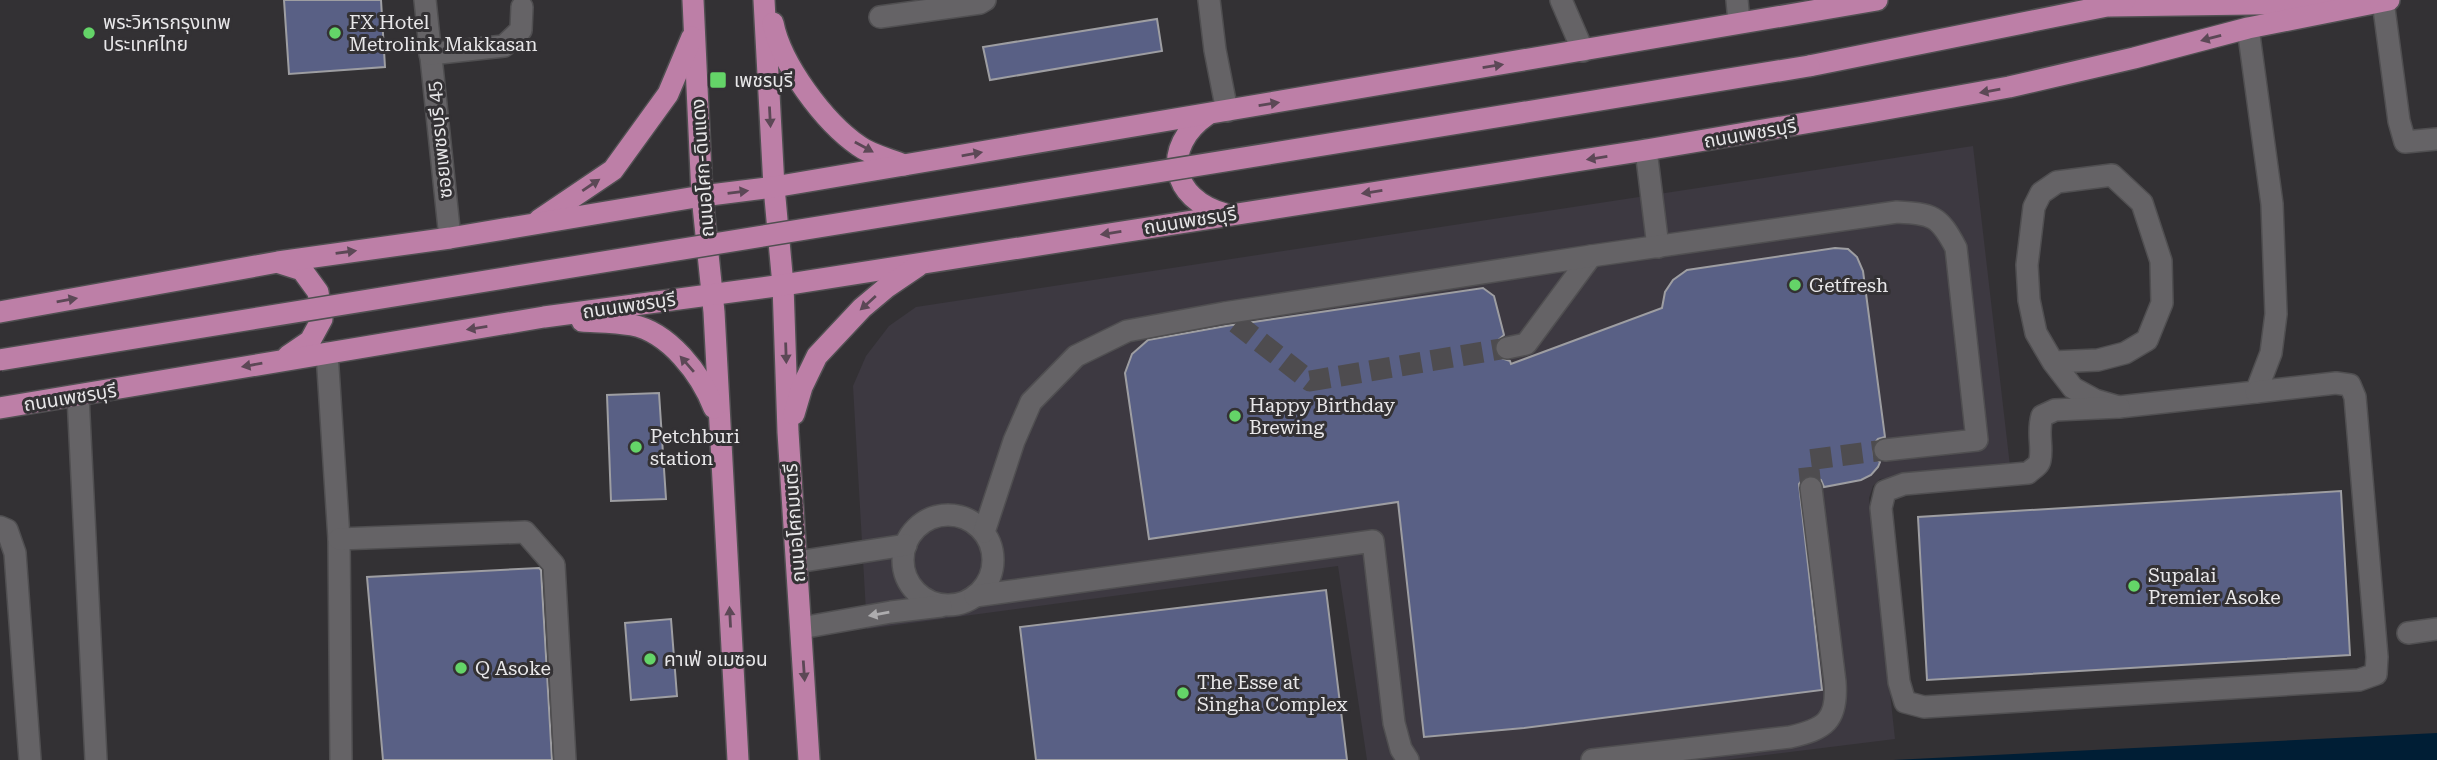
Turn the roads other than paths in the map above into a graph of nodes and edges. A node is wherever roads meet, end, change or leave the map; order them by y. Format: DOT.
graph roads {
  1 [pos="425,0"];
  2 [pos="694,0"];
  3 [pos="766,0"];
  4 [pos="985,0"];
  5 [pos="1209,0"];
  6 [pos="1561,0"];
  7 [pos="1737,0"];
  8 [pos="1878,0"];
  9 [pos="2382,1"];
  10 [pos="2116,3"];
  11 [pos="523,7"];
  12 [pos="880,17"];
  13 [pos="1739,22"];
  14 [pos="2248,29"];
  15 [pos="695,31"];
  16 [pos="1583,51"];
  17 [pos="430,54"];
  18 [pos="1217,112"];
  19 [pos="2437,139"];
  20 [pos="1646,150"];
  21 [pos="905,165"];
  22 [pos="774,187"];
  23 [pos="702,196"];
  24 [pos="1227,214"];
  25 [pos="535,223"];
  26 [pos="450,238"];
  27 [pos="1658,247"];
  28 [pos="1591,256"];
  29 [pos="278,262"];
  30 [pos="923,263"];
  31 [pos="783,285"];
  32 [pos="712,294"];
  33 [pos="0,312"];
  34 [pos="544,317"];
  35 [pos="1507,348"];
  36 [pos="327,353"];
  37 [pos="0,360"];
  38 [pos="283,360"];
  39 [pos="2053,362"];
  40 [pos="2256,392"];
  41 [pos="78,396"];
  42 [pos="2119,407"];
  43 [pos="0,408"];
  44 [pos="720,423"];
  45 [pos="788,432"];
  46 [pos="1885,450"];
  47 [pos="1811,488"];
  48 [pos="0,527"];
  49 [pos="984,532"];
  50 [pos="339,539"];
  51 [pos="906,545"];
  52 [pos="797,562"];
  53 [pos="975,596"];
  54 [pos="946,605"];
  55 [pos="801,628"];
  56 [pos="2437,629"];
  57 [pos="2407,634"];
  58 [pos="30,760"];
  59 [pos="96,760"];
  60 [pos="341,760"];
  61 [pos="565,760"];
  62 [pos="738,760"];
  63 [pos="809,760"];
  64 [pos="1408,760"];
  65 [pos="1592,760"];
  1 -- 17 [label="street, ซอยเพชรบุรี 45"];
  2 -- 15 [label="main road, ถนนอโศก-ดินแดง"];
  3 -- 21 [label="main road, one-way"];
  3 -- 22 [label="main road, one-way"];
  4 -- 12 [label="street"];
  5 -- 18 [label="street"];
  6 -- 16 [label="street"];
  7 -- 13 [label="street"];
  8 -- 13 [label="main road"];
  9 -- 10 [label="main road"];
  9 -- 14 [label="main road, ถนนเพชรบุรี"];
  9 -- 19 [label="street"];
  10 -- 37 [label="main road, bridge"];
  11 -- 17 [label="street"];
  13 -- 16 [label="main road"];
  14 -- 20 [label="main road, ถนนเพชรบุรี, one-way"];
  14 -- 40 [label="street"];
  15 -- 23 [label="main road, ถนนอโศก-ดินแดง"];
  25 -- 15 [label="main road, one-way"];
  18 -- 16 [label="main road, one-way"];
  17 -- 26 [label="street, ซอยเพชรบุรี 45"];
  21 -- 18 [label="main road, one-way"];
  18 -- 24 [label="main road"];
  20 -- 24 [label="main road, ถนนเพชรบุรี, one-way"];
  20 -- 27 [label="street"];
  21 -- 22 [label="main road"];
  23 -- 22 [label="main road, one-way"];
  22 -- 31 [label="main road"];
  23 -- 25 [label="main road"];
  23 -- 32 [label="main road, ถนนอโศก-ดินแดง"];
  24 -- 30 [label="main road, ถนนเพชรบุรี, one-way"];
  25 -- 26 [label="main road"];
  29 -- 26 [label="main road, one-way"];
  27 -- 28 [label="street"];
  27 -- 46 [label="street"];
  28 -- 35 [label="street"];
  28 -- 49 [label="street"];
  33 -- 29 [label="main road, one-way"];
  29 -- 38 [label="main road"];
  30 -- 31 [label="main road, ถนนเพชรบุรี"];
  30 -- 45 [label="main road, one-way"];
  31 -- 32 [label="main road, ถนนเพชรบุรี"];
  31 -- 45 [label="main road, ถนนอโศกมนตรี, one-way"];
  32 -- 34 [label="main road, ถนนเพชรบุรี"];
  32 -- 44 [label="main road"];
  34 -- 36 [label="main road, ถนนเพชรบุรี, one-way"];
  44 -- 34 [label="main road, one-way"];
  36 -- 38 [label="main road, ถนนเพชรบุรี"];
  36 -- 50 [label="street"];
  38 -- 41 [label="main road, ถนนเพชรบุรี, one-way"];
  39 -- 39 [label="street"];
  39 -- 42 [label="street"];
  40 -- 42 [label="street"];
  40 -- 42 [label="street"];
  41 -- 43 [label="main road, ถนนเพชรบุรี"];
  41 -- 59 [label="street"];
  62 -- 44 [label="main road, one-way"];
  45 -- 52 [label="main road, ถนนอโศกมนตรี"];
  47 -- 65 [label="street"];
  48 -- 58 [label="street"];
  49 -- 51 [label="street"];
  49 -- 53 [label="street"];
  50 -- 60 [label="street"];
  50 -- 61 [label="street"];
  51 -- 52 [label="street"];
  51 -- 54 [label="street"];
  52 -- 55 [label="main road, ถนนอโศกมนตรี"];
  53 -- 54 [label="street"];
  53 -- 64 [label="street"];
  54 -- 55 [label="street, one-way"];
  55 -- 63 [label="main road, ถนนอโศกมนตรี, one-way"];
  56 -- 57 [label="street"];
}
